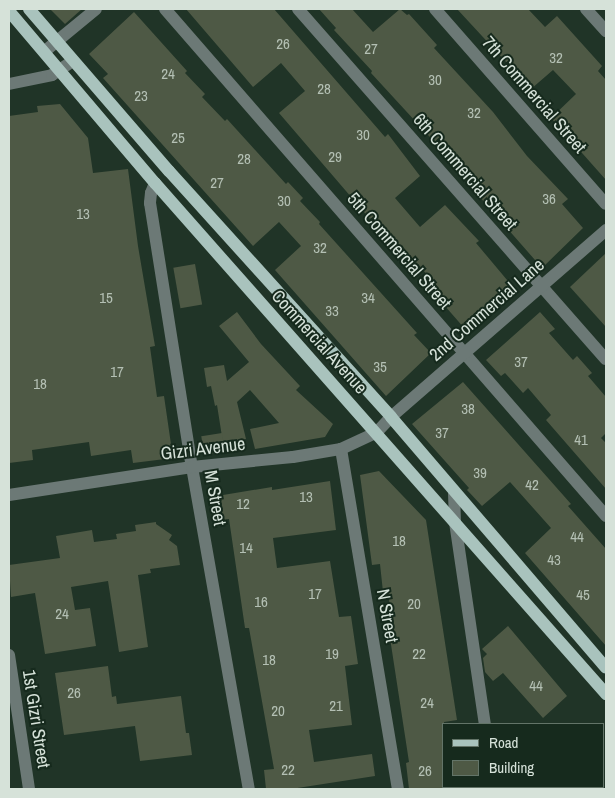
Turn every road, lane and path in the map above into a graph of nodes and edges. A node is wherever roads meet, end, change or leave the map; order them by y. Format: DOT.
graph roads {
  1 [pos="28,9"];
  2 [pos="96,9"];
  3 [pos="165,9"];
  4 [pos="298,9"];
  5 [pos="435,9"];
  6 [pos="586,9"];
  7 [pos="9,11"];
  8 [pos="606,31"];
  9 [pos="58,42"];
  10 [pos="45,51"];
  11 [pos="74,61"];
  12 [pos="60,70"];
  13 [pos="9,84"];
  14 [pos="155,183"];
  15 [pos="606,204"];
  16 [pos="606,230"];
  17 [pos="542,286"];
  18 [pos="464,353"];
  19 [pos="606,359"];
  20 [pos="391,416"];
  21 [pos="377,432"];
  22 [pos="341,448"];
  23 [pos="192,467"];
  24 [pos="454,493"];
  25 [pos="9,495"];
  26 [pos="606,516"];
  27 [pos="455,522"];
  28 [pos="9,655"];
  29 [pos="606,668"];
  30 [pos="606,694"];
  31 [pos="485,723"];
  32 [pos="29,789"];
  33 [pos="249,789"];
  34 [pos="398,789"];
  1 -- 9 [label="main road, Commercial Avenue"];
  2 -- 9 [label="street"];
  3 -- 18 [label="street, 5th Commercial Street"];
  4 -- 17 [label="street, 6th Commercial Street"];
  5 -- 15 [label="street, 7th Commercial Street"];
  6 -- 8 [label="street"];
  7 -- 10 [label="main road, Commercial Avenue"];
  9 -- 10 [label="street"];
  9 -- 11 [label="main road, Commercial Avenue"];
  10 -- 12 [label="main road, Commercial Avenue"];
  11 -- 12 [label="street"];
  11 -- 20 [label="main road, Commercial Avenue"];
  12 -- 13 [label="street"];
  12 -- 14 [label="main road, Commercial Avenue"];
  14 -- 21 [label="main road, Commercial Avenue"];
  14 -- 23 [label="street, M Street"];
  16 -- 17 [label="street, 2nd Commercial Lane"];
  17 -- 18 [label="street, 2nd Commercial Lane"];
  17 -- 19 [label="street, 6th Commercial Street"];
  18 -- 20 [label="street, 2nd Commercial Lane"];
  18 -- 26 [label="street, 5th Commercial Street"];
  20 -- 21 [label="street, Gizri Avenue"];
  20 -- 24 [label="main road, Commercial Avenue"];
  21 -- 22 [label="street, Gizri Avenue"];
  21 -- 27 [label="main road, Commercial Avenue"];
  22 -- 23 [label="street, Gizri Avenue"];
  22 -- 34 [label="street, N Street"];
  23 -- 25 [label="street, Gizri Avenue"];
  23 -- 33 [label="street, M Street"];
  24 -- 27 [label="street"];
  24 -- 29 [label="main road, Commercial Avenue"];
  27 -- 30 [label="main road, Commercial Avenue"];
  27 -- 31 [label="street"];
  28 -- 32 [label="street, 1st Gizri Street"];
}
